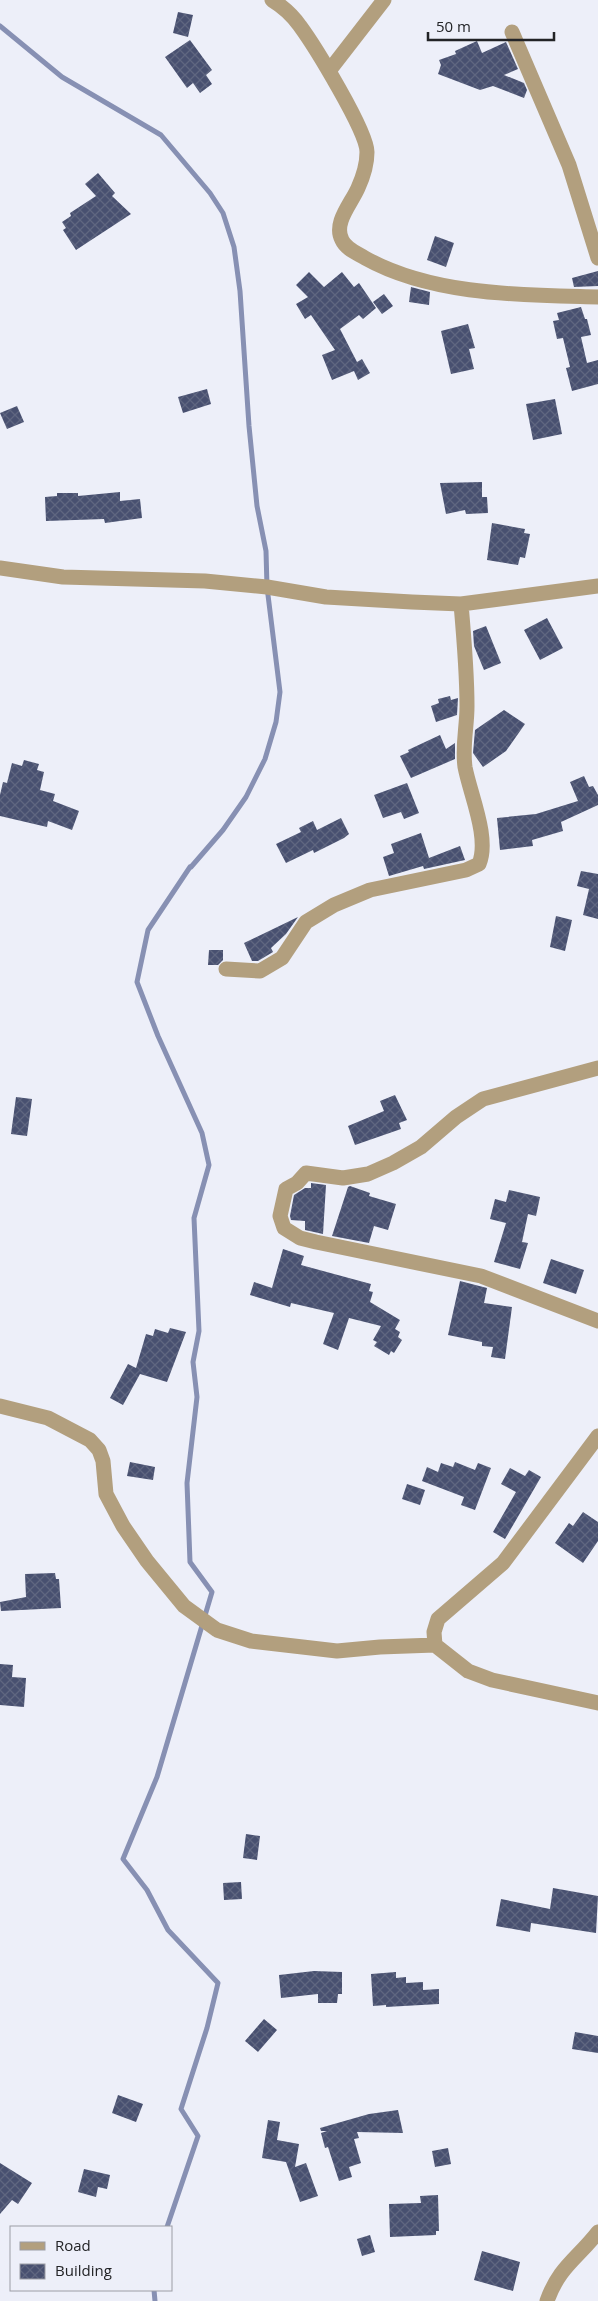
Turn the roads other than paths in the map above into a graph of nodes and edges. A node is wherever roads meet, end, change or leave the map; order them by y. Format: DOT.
graph roads {
  1 [pos="272,0"];
  2 [pos="384,0"];
  3 [pos="512,32"];
  4 [pos="329,71"];
  5 [pos="598,258"];
  6 [pos="598,297"];
  7 [pos="0,568"];
  8 [pos="598,586"];
  9 [pos="461,604"];
  10 [pos="226,969"];
  11 [pos="598,1068"];
  12 [pos="598,1321"];
  13 [pos="0,1406"];
  14 [pos="598,1436"];
  15 [pos="435,1644"];
  16 [pos="598,1703"];
  17 [pos="598,2232"];
  18 [pos="547,2301"];
  1 -- 4 [label="street"];
  2 -- 4 [label="street"];
  3 -- 5 [label="street"];
  4 -- 6 [label="street"];
  7 -- 9 [label="street"];
  8 -- 9 [label="street"];
  9 -- 10 [label="street"];
  11 -- 12 [label="street"];
  13 -- 15 [label="street"];
  14 -- 15 [label="street"];
  15 -- 16 [label="street"];
  17 -- 18 [label="street"];
}
